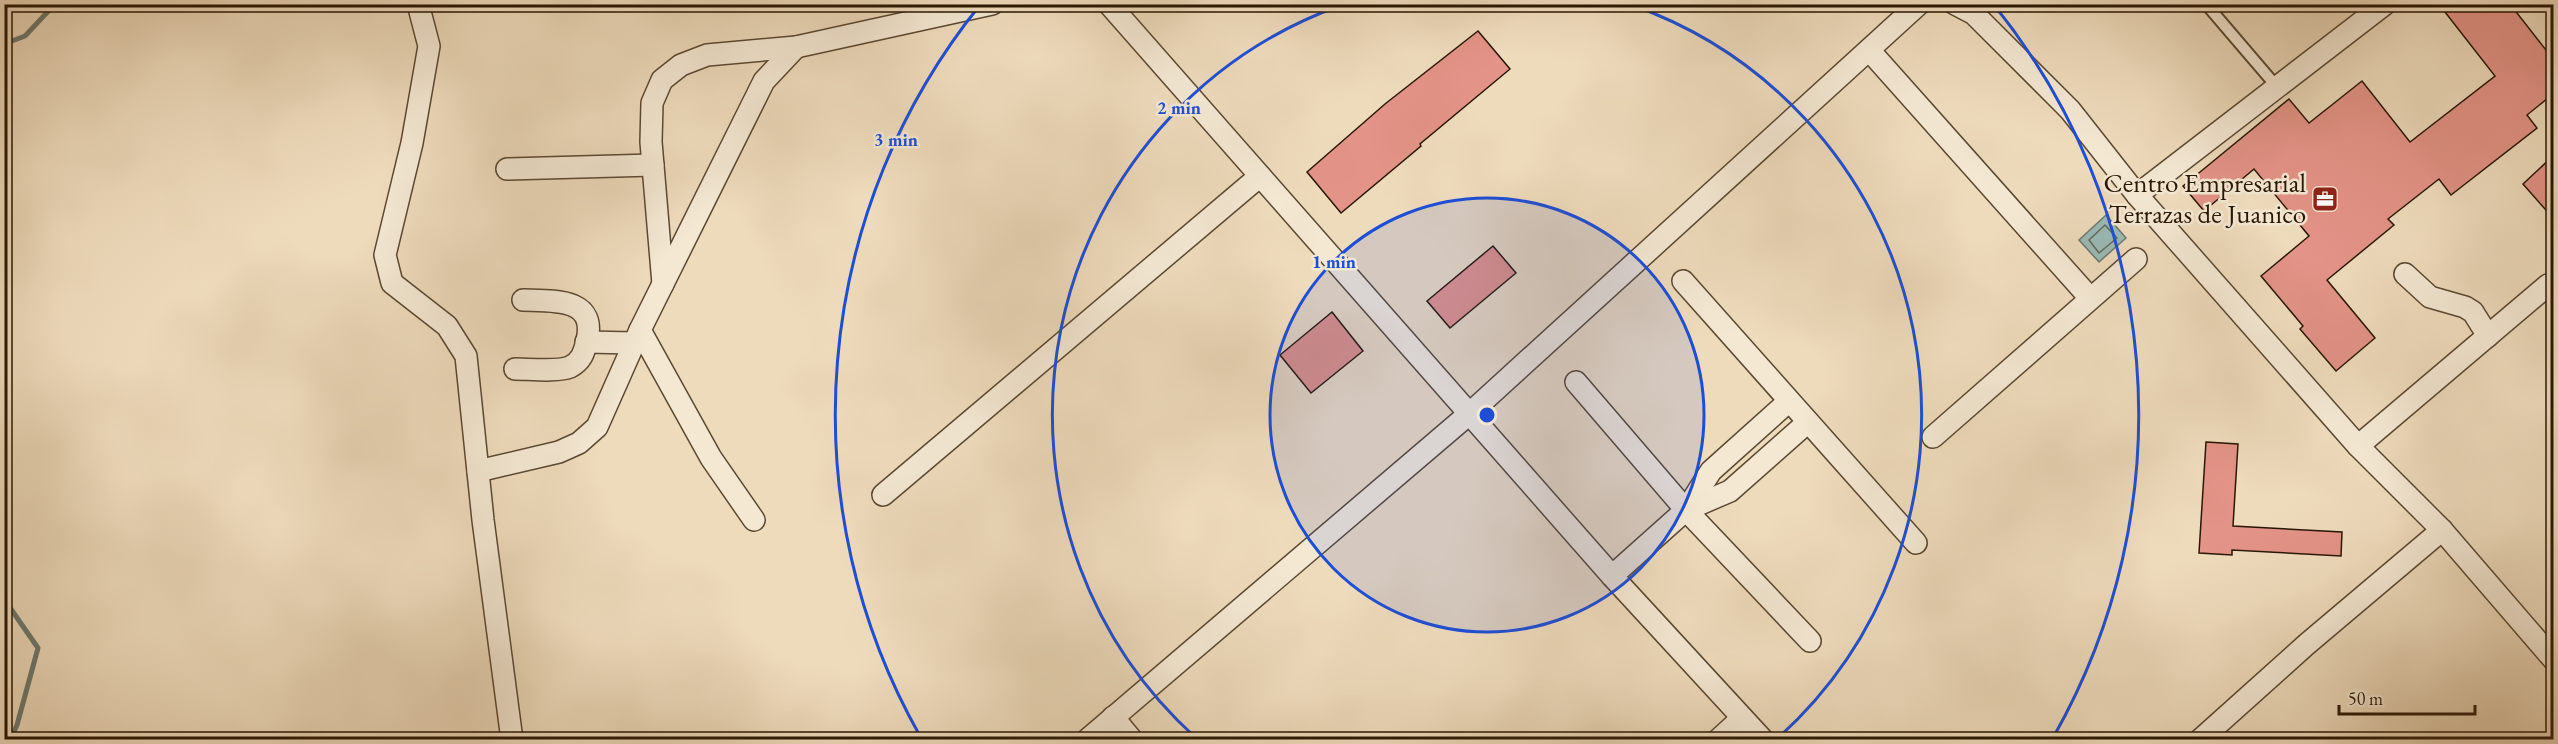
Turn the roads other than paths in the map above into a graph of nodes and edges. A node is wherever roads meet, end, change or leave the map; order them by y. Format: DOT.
graph roads {
  1 [pos="418,4"];
  2 [pos="992,4"];
  3 [pos="1109,4"];
  4 [pos="1919,4"];
  5 [pos="1955,4"];
  6 [pos="2206,4"];
  7 [pos="2385,4"];
  8 [pos="796,47"];
  9 [pos="1869,50"];
  10 [pos="2277,87"];
  11 [pos="653,165"];
  12 [pos="507,169"];
  13 [pos="1260,176"];
  14 [pos="2137,195"];
  15 [pos="2136,259"];
  16 [pos="2405,274"];
  17 [pos="1683,281"];
  18 [pos="663,284"];
  19 [pos="2548,285"];
  20 [pos="2090,298"];
  21 [pos="524,300"];
  22 [pos="2488,336"];
  23 [pos="638,337"];
  24 [pos="586,342"];
  25 [pos="514,369"];
  26 [pos="1576,382"];
  27 [pos="1789,401"];
  28 [pos="1469,414"];
  29 [pos="1808,422"];
  30 [pos="1933,437"];
  31 [pos="2358,446"];
  32 [pos="478,471"];
  33 [pos="883,495"];
  34 [pos="1686,510"];
  35 [pos="754,520"];
  36 [pos="2442,530"];
  37 [pos="1916,543"];
  38 [pos="1612,576"];
  39 [pos="1810,641"];
  40 [pos="2552,653"];
  41 [pos="1113,717"];
  42 [pos="1742,718"];
  43 [pos="512,740"];
  44 [pos="1087,740"];
  45 [pos="1132,740"];
  46 [pos="1718,740"];
  47 [pos="1763,740"];
  48 [pos="2200,740"];
  1 -- 32 [label="street"];
  2 -- 8 [label="street"];
  3 -- 13 [label="street"];
  4 -- 9 [label="street"];
  5 -- 14 [label="street"];
  6 -- 10 [label="lane"];
  7 -- 10 [label="street"];
  8 -- 11 [label="street"];
  8 -- 18 [label="street"];
  9 -- 20 [label="street"];
  9 -- 28 [label="street"];
  10 -- 14 [label="street"];
  11 -- 12 [label="street"];
  11 -- 18 [label="street"];
  13 -- 28 [label="street"];
  13 -- 33 [label="street"];
  14 -- 31 [label="street"];
  15 -- 20 [label="street"];
  16 -- 22 [label="street"];
  17 -- 27 [label="street"];
  18 -- 23 [label="street"];
  19 -- 22 [label="street"];
  20 -- 30 [label="street"];
  21 -- 24 [label="street"];
  22 -- 31 [label="street"];
  23 -- 24 [label="street"];
  23 -- 32 [label="street"];
  23 -- 35 [label="street"];
  24 -- 25 [label="street"];
  26 -- 34 [label="street"];
  27 -- 29 [label="street"];
  27 -- 34 [label="street"];
  28 -- 38 [label="street"];
  28 -- 41 [label="street"];
  29 -- 34 [label="street"];
  29 -- 37 [label="street"];
  31 -- 36 [label="street"];
  32 -- 43 [label="street"];
  34 -- 38 [label="street"];
  34 -- 39 [label="street"];
  36 -- 40 [label="street"];
  36 -- 48 [label="street"];
  38 -- 42 [label="street"];
  41 -- 44 [label="street"];
  41 -- 45 [label="street"];
  42 -- 46 [label="street"];
  42 -- 47 [label="street"];
}
